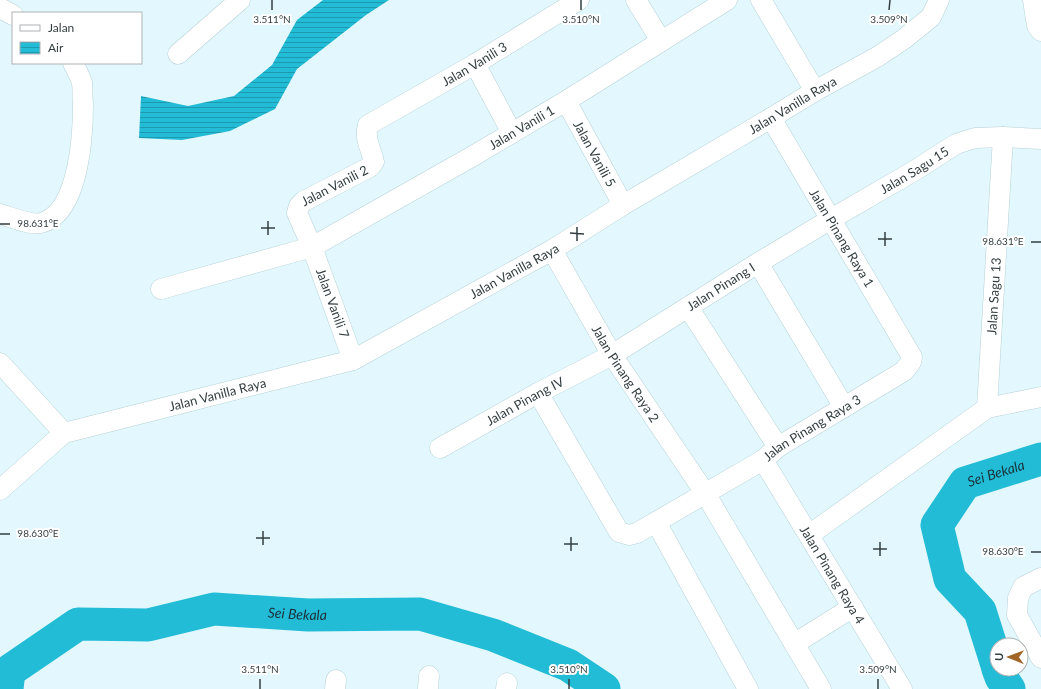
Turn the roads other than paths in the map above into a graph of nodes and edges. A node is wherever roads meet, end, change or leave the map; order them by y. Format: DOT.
graph roads {
  1 [pos="240,0"];
  2 [pos="579,0"];
  3 [pos="636,0"];
  4 [pos="727,0"];
  5 [pos="761,0"];
  6 [pos="939,0"];
  7 [pos="1033,0"];
  8 [pos="0,8"];
  9 [pos="12,14"];
  10 [pos="1041,31"];
  11 [pos="661,41"];
  12 [pos="178,54"];
  13 [pos="73,64"];
  14 [pos="475,64"];
  15 [pos="815,91"];
  16 [pos="566,101"];
  17 [pos="771,118"];
  18 [pos="368,125"];
  19 [pos="512,133"];
  20 [pos="1003,137"];
  21 [pos="1041,139"];
  22 [pos="623,205"];
  23 [pos="0,214"];
  24 [pos="831,219"];
  25 [pos="312,247"];
  26 [pos="552,250"];
  27 [pos="758,263"];
  28 [pos="161,289"];
  29 [pos="688,307"];
  30 [pos="612,355"];
  31 [pos="912,357"];
  32 [pos="353,360"];
  33 [pos="0,363"];
  34 [pos="538,393"];
  35 [pos="1041,397"];
  36 [pos="844,407"];
  37 [pos="987,408"];
  38 [pos="64,433"];
  39 [pos="778,447"];
  40 [pos="440,448"];
  41 [pos="763,460"];
  42 [pos="0,490"];
  43 [pos="705,493"];
  44 [pos="656,522"];
  45 [pos="809,535"];
  46 [pos="1041,578"];
  47 [pos="853,607"];
  48 [pos="794,644"];
  49 [pos="1041,658"];
  50 [pos="748,689"];
  51 [pos="821,689"];
  52 [pos="902,689"];
  1 -- 12 [label="street"];
  2 -- 14 [label="street, Jalan Vanili 3"];
  3 -- 11 [label="street"];
  4 -- 11 [label="street, Jalan Vanili 1"];
  5 -- 15 [label="street"];
  6 -- 15 [label="street, Jalan Vanilla Raya"];
  7 -- 10 [label="street"];
  8 -- 9 [label="street"];
  11 -- 16 [label="street, Jalan Vanili 1"];
  13 -- 23 [label="street"];
  14 -- 18 [label="street, Jalan Vanili 3"];
  14 -- 19 [label="street"];
  15 -- 17 [label="street, Jalan Vanilla Raya"];
  16 -- 19 [label="street, Jalan Vanili 1"];
  16 -- 22 [label="street, Jalan Vanili 5"];
  17 -- 22 [label="street, Jalan Vanilla Raya"];
  17 -- 24 [label="street, Jalan Pinang Raya 1"];
  18 -- 25 [label="street, Jalan Vanili 2"];
  19 -- 25 [label="street, Jalan Vanili 1"];
  20 -- 21 [label="street, Jalan Sagu 15"];
  20 -- 24 [label="street, Jalan Sagu 15"];
  20 -- 37 [label="street, Jalan Sagu 13"];
  22 -- 26 [label="street, Jalan Vanilla Raya"];
  24 -- 27 [label="street, Jalan Pinang I"];
  24 -- 31 [label="street, Jalan Pinang Raya 1"];
  25 -- 28 [label="street, Jalan Vanili 1"];
  25 -- 32 [label="street, Jalan Vanili 7"];
  26 -- 30 [label="street, Jalan Pinang Raya 2"];
  26 -- 32 [label="street, Jalan Vanilla Raya"];
  27 -- 29 [label="street, Jalan Pinang I"];
  27 -- 36 [label="street"];
  29 -- 30 [label="street, Jalan Pinang I"];
  29 -- 39 [label="street"];
  30 -- 34 [label="street, Jalan Pinang IV"];
  30 -- 43 [label="street, Jalan Pinang Raya 2"];
  31 -- 36 [label="street, Jalan Pinang Raya 3"];
  32 -- 38 [label="street, Jalan Vanilla Raya"];
  33 -- 38 [label="street"];
  34 -- 40 [label="street, Jalan Pinang IV"];
  34 -- 44 [label="street, Jalan Pinang Raya 3"];
  35 -- 37 [label="street"];
  36 -- 39 [label="street, Jalan Pinang Raya 3"];
  37 -- 45 [label="street"];
  38 -- 42 [label="street"];
  39 -- 41 [label="street, Jalan Pinang Raya 3"];
  41 -- 43 [label="street, Jalan Pinang Raya 3"];
  41 -- 45 [label="street, Jalan Pinang Raya 4"];
  43 -- 44 [label="street, Jalan Pinang Raya 3"];
  43 -- 48 [label="street, Jalan Pinang Raya 2"];
  44 -- 50 [label="street"];
  45 -- 47 [label="street, Jalan Pinang Raya 4"];
  46 -- 49 [label="street"];
  47 -- 48 [label="street"];
  47 -- 52 [label="street, Jalan Pinang Raya 4"];
  48 -- 51 [label="street, Jalan Pinang Raya 2"];
}
